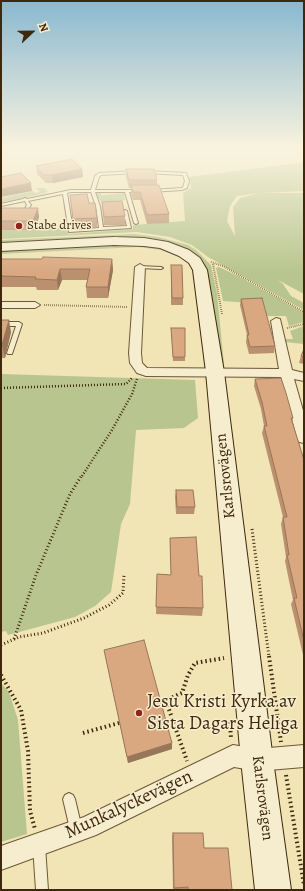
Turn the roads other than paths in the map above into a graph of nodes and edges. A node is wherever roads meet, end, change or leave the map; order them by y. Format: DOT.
graph roads {
  1 [pos="93,190"];
  2 [pos="180,190"];
  3 [pos="127,191"];
  4 [pos="142,191"];
  5 [pos="149,191"];
  6 [pos="65,192"];
  7 [pos="25,199"];
  8 [pos="1,205"];
  9 [pos="126,211"];
  10 [pos="1,214"];
  11 [pos="136,223"];
  12 [pos="101,228"];
  13 [pos="1,247"];
  14 [pos="140,268"];
  15 [pos="161,268"];
  16 [pos="1,305"];
  17 [pos="35,305"];
  18 [pos="1,324"];
  19 [pos="277,325"];
  20 [pos="10,353"];
  21 [pos="215,372"];
  22 [pos="286,373"];
  23 [pos="304,377"];
  24 [pos="304,438"];
  25 [pos="304,756"];
  26 [pos="257,760"];
  27 [pos="69,799"];
  28 [pos="76,832"];
  29 [pos="38,845"];
  30 [pos="1,858"];
  31 [pos="42,890"];
  32 [pos="273,890"];
  1 -- 3 [label="lane"];
  1 -- 6 [label="lane"];
  1 -- 12 [label="lane"];
  2 -- 5 [label="lane"];
  3 -- 4 [label="lane"];
  3 -- 11 [label="lane"];
  6 -- 7 [label="lane"];
  6 -- 12 [label="lane"];
  7 -- 8 [label="lane"];
  7 -- 10 [label="lane"];
  9 -- 12 [label="lane"];
  13 -- 21 [label="street, Karlsrovägen"];
  14 -- 15 [label="lane"];
  14 -- 21 [label="street"];
  16 -- 17 [label="street"];
  18 -- 20 [label="lane"];
  19 -- 22 [label="street"];
  21 -- 22 [label="street"];
  21 -- 26 [label="street, Karlsrovägen"];
  22 -- 23 [label="street"];
  22 -- 24 [label="street"];
  25 -- 26 [label="street"];
  26 -- 28 [label="street, Munkalyckevägen"];
  26 -- 32 [label="street, Karlsrovägen"];
  27 -- 28 [label="lane"];
  28 -- 29 [label="street, Munkalyckevägen"];
  29 -- 30 [label="street, Munkalyckevägen"];
  29 -- 31 [label="lane"];
}
